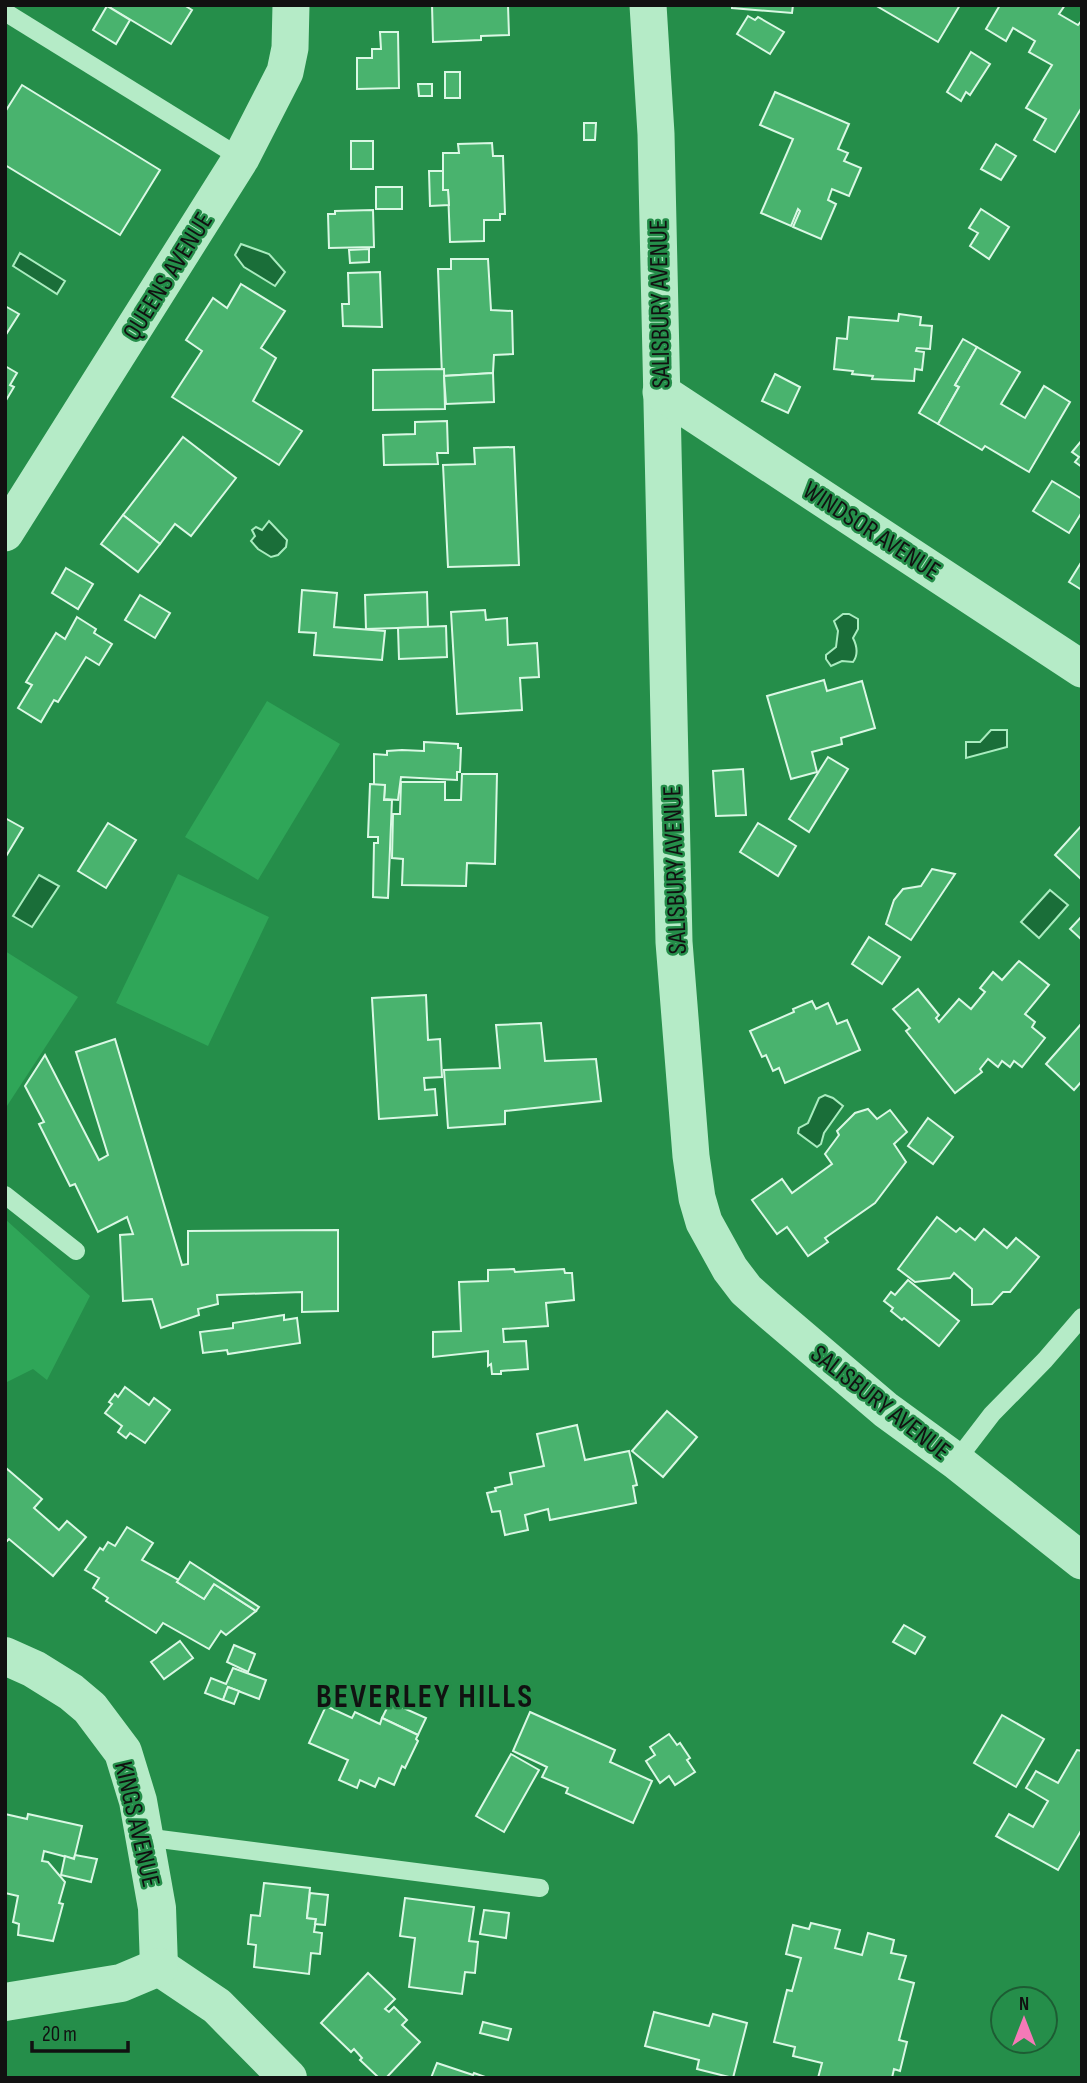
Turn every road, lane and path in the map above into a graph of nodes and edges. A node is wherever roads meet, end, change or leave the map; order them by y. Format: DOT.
graph roads {
  1 [pos="291,5"];
  2 [pos="648,5"];
  3 [pos="5,12"];
  4 [pos="242,158"];
  5 [pos="661,392"];
  6 [pos="5,533"];
  7 [pos="1082,669"];
  8 [pos="5,1195"];
  9 [pos="76,1251"];
  10 [pos="1082,1317"];
  11 [pos="956,1461"];
  12 [pos="1082,1561"];
  13 [pos="5,1656"];
  14 [pos="144,1837"];
  15 [pos="540,1888"];
  16 [pos="159,1967"];
  17 [pos="5,2003"];
  18 [pos="288,2078"];
  1 -- 4 [label="street, QUEENS AVENUE"];
  2 -- 5 [label="street, SALISBURY AVENUE"];
  3 -- 4 [label="lane"];
  4 -- 6 [label="street, QUEENS AVENUE"];
  5 -- 7 [label="street, WINDSOR AVENUE"];
  5 -- 11 [label="street, SALISBURY AVENUE"];
  8 -- 9 [label="lane"];
  10 -- 11 [label="lane"];
  11 -- 12 [label="street, SALISBURY AVENUE"];
  13 -- 14 [label="street, KINGS AVENUE"];
  14 -- 15 [label="lane"];
  14 -- 16 [label="street, KINGS AVENUE"];
  16 -- 17 [label="street"];
  16 -- 18 [label="street"];
}
